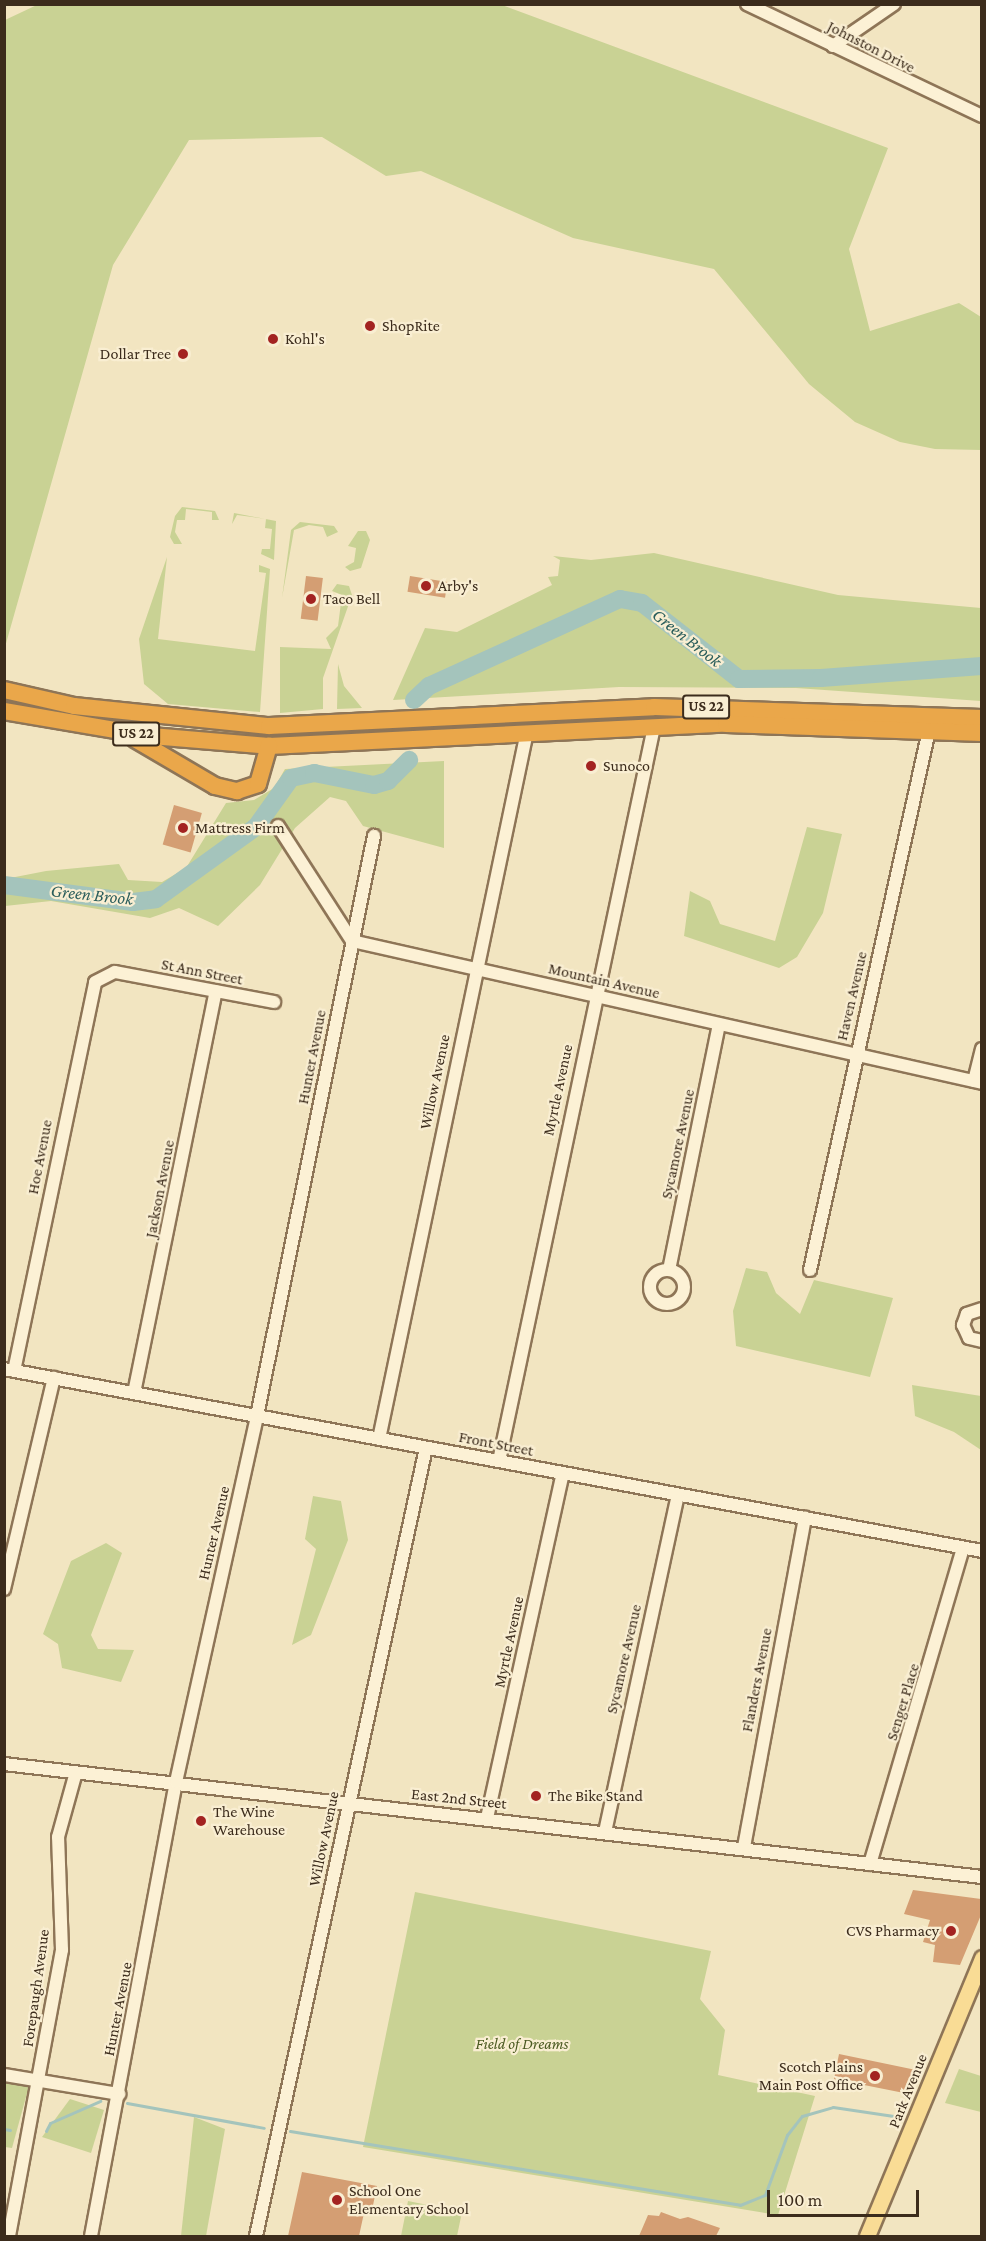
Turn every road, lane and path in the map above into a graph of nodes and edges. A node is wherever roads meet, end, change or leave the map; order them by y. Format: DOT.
graph roads {
  1 [pos="747,4"];
  2 [pos="894,4"];
  3 [pos="833,46"];
  4 [pos="981,116"];
  5 [pos="4,690"];
  6 [pos="4,711"];
  7 [pos="981,718"];
  8 [pos="654,727"];
  9 [pos="929,730"];
  10 [pos="121,731"];
  11 [pos="527,732"];
  12 [pos="981,733"];
  13 [pos="269,746"];
  14 [pos="278,826"];
  15 [pos="374,836"];
  16 [pos="352,941"];
  17 [pos="475,969"];
  18 [pos="123,973"];
  19 [pos="216,991"];
  20 [pos="594,996"];
  21 [pos="274,1002"];
  22 [pos="719,1024"];
  23 [pos="981,1048"];
  24 [pos="856,1055"];
  25 [pos="978,1082"];
  26 [pos="669,1270"];
  27 [pos="810,1270"];
  28 [pos="981,1309"];
  29 [pos="981,1341"];
  30 [pos="9,1370"];
  31 [pos="54,1378"];
  32 [pos="134,1393"];
  33 [pos="257,1416"];
  34 [pos="379,1439"];
  35 [pos="426,1448"];
  36 [pos="499,1461"];
  37 [pos="563,1473"];
  38 [pos="678,1495"];
  39 [pos="805,1518"];
  40 [pos="963,1548"];
  41 [pos="981,1551"];
  42 [pos="4,1589"];
  43 [pos="4,1764"];
  44 [pos="76,1772"];
  45 [pos="176,1782"];
  46 [pos="348,1803"];
  47 [pos="487,1818"];
  48 [pos="605,1832"];
  49 [pos="744,1847"];
  50 [pos="870,1864"];
  51 [pos="981,1877"];
  52 [pos="981,1958"];
  53 [pos="4,2075"];
  54 [pos="39,2080"];
  55 [pos="119,2094"];
  56 [pos="9,2236"];
  57 [pos="91,2236"];
  58 [pos="256,2236"];
  59 [pos="867,2236"];
  1 -- 3 [label="street, Johnston Drive"];
  2 -- 3 [label="street"];
  3 -- 4 [label="street, Johnston Drive"];
  5 -- 7 [label="highway, US 22"];
  6 -- 10 [label="highway, US 22"];
  8 -- 9 [label="highway, US 22"];
  8 -- 11 [label="highway, US 22"];
  8 -- 20 [label="street, Myrtle Avenue"];
  9 -- 12 [label="highway, US 22"];
  9 -- 24 [label="street, Haven Avenue"];
  10 -- 13 [label="highway, US 22"];
  10 -- 13 [label="highway"];
  11 -- 13 [label="highway, US 22"];
  11 -- 17 [label="street, Willow Avenue"];
  14 -- 16 [label="street"];
  15 -- 16 [label="street, Hunter Avenue"];
  16 -- 17 [label="street, Mountain Avenue"];
  16 -- 33 [label="street, Hunter Avenue"];
  17 -- 20 [label="street, Mountain Avenue"];
  17 -- 34 [label="street, Willow Avenue"];
  18 -- 19 [label="street, St Ann Street"];
  18 -- 30 [label="street, Hoe Avenue"];
  19 -- 21 [label="street, St Ann Street"];
  19 -- 32 [label="street, Jackson Avenue"];
  20 -- 22 [label="street, Mountain Avenue"];
  20 -- 36 [label="street, Myrtle Avenue"];
  22 -- 24 [label="street, Mountain Avenue"];
  22 -- 26 [label="street, Sycamore Avenue"];
  23 -- 25 [label="street"];
  24 -- 25 [label="street, Mountain Avenue"];
  24 -- 27 [label="street, Haven Avenue"];
  28 -- 29 [label="street"];
  30 -- 31 [label="street, Front Street"];
  31 -- 32 [label="street, Front Street"];
  31 -- 42 [label="street"];
  32 -- 33 [label="street, Front Street"];
  33 -- 34 [label="street, Front Street"];
  33 -- 45 [label="street, Hunter Avenue"];
  34 -- 35 [label="street, Front Street"];
  35 -- 36 [label="street, Front Street"];
  35 -- 46 [label="street, Willow Avenue"];
  36 -- 37 [label="street, Front Street"];
  37 -- 38 [label="street, Front Street"];
  37 -- 47 [label="street, Myrtle Avenue"];
  38 -- 39 [label="street, Front Street"];
  38 -- 48 [label="street, Sycamore Avenue"];
  39 -- 40 [label="street, Front Street"];
  39 -- 49 [label="street, Flanders Avenue"];
  40 -- 41 [label="street, Front Street"];
  40 -- 50 [label="street, Senger Place"];
  43 -- 44 [label="street, East 2nd Street"];
  44 -- 45 [label="street, East 2nd Street"];
  44 -- 54 [label="street, Forepaugh Avenue"];
  45 -- 46 [label="street, East 2nd Street"];
  45 -- 55 [label="street, Hunter Avenue"];
  46 -- 47 [label="street, East 2nd Street"];
  46 -- 58 [label="street, Willow Avenue"];
  47 -- 48 [label="street, East 2nd Street"];
  48 -- 49 [label="street, East 2nd Street"];
  49 -- 50 [label="street, East 2nd Street"];
  50 -- 51 [label="street, East 2nd Street"];
  52 -- 59 [label="main road, Park Avenue"];
  53 -- 54 [label="street"];
  54 -- 55 [label="street"];
  54 -- 56 [label="street, Forepaugh Avenue"];
  55 -- 57 [label="street, Hunter Avenue"];
}
